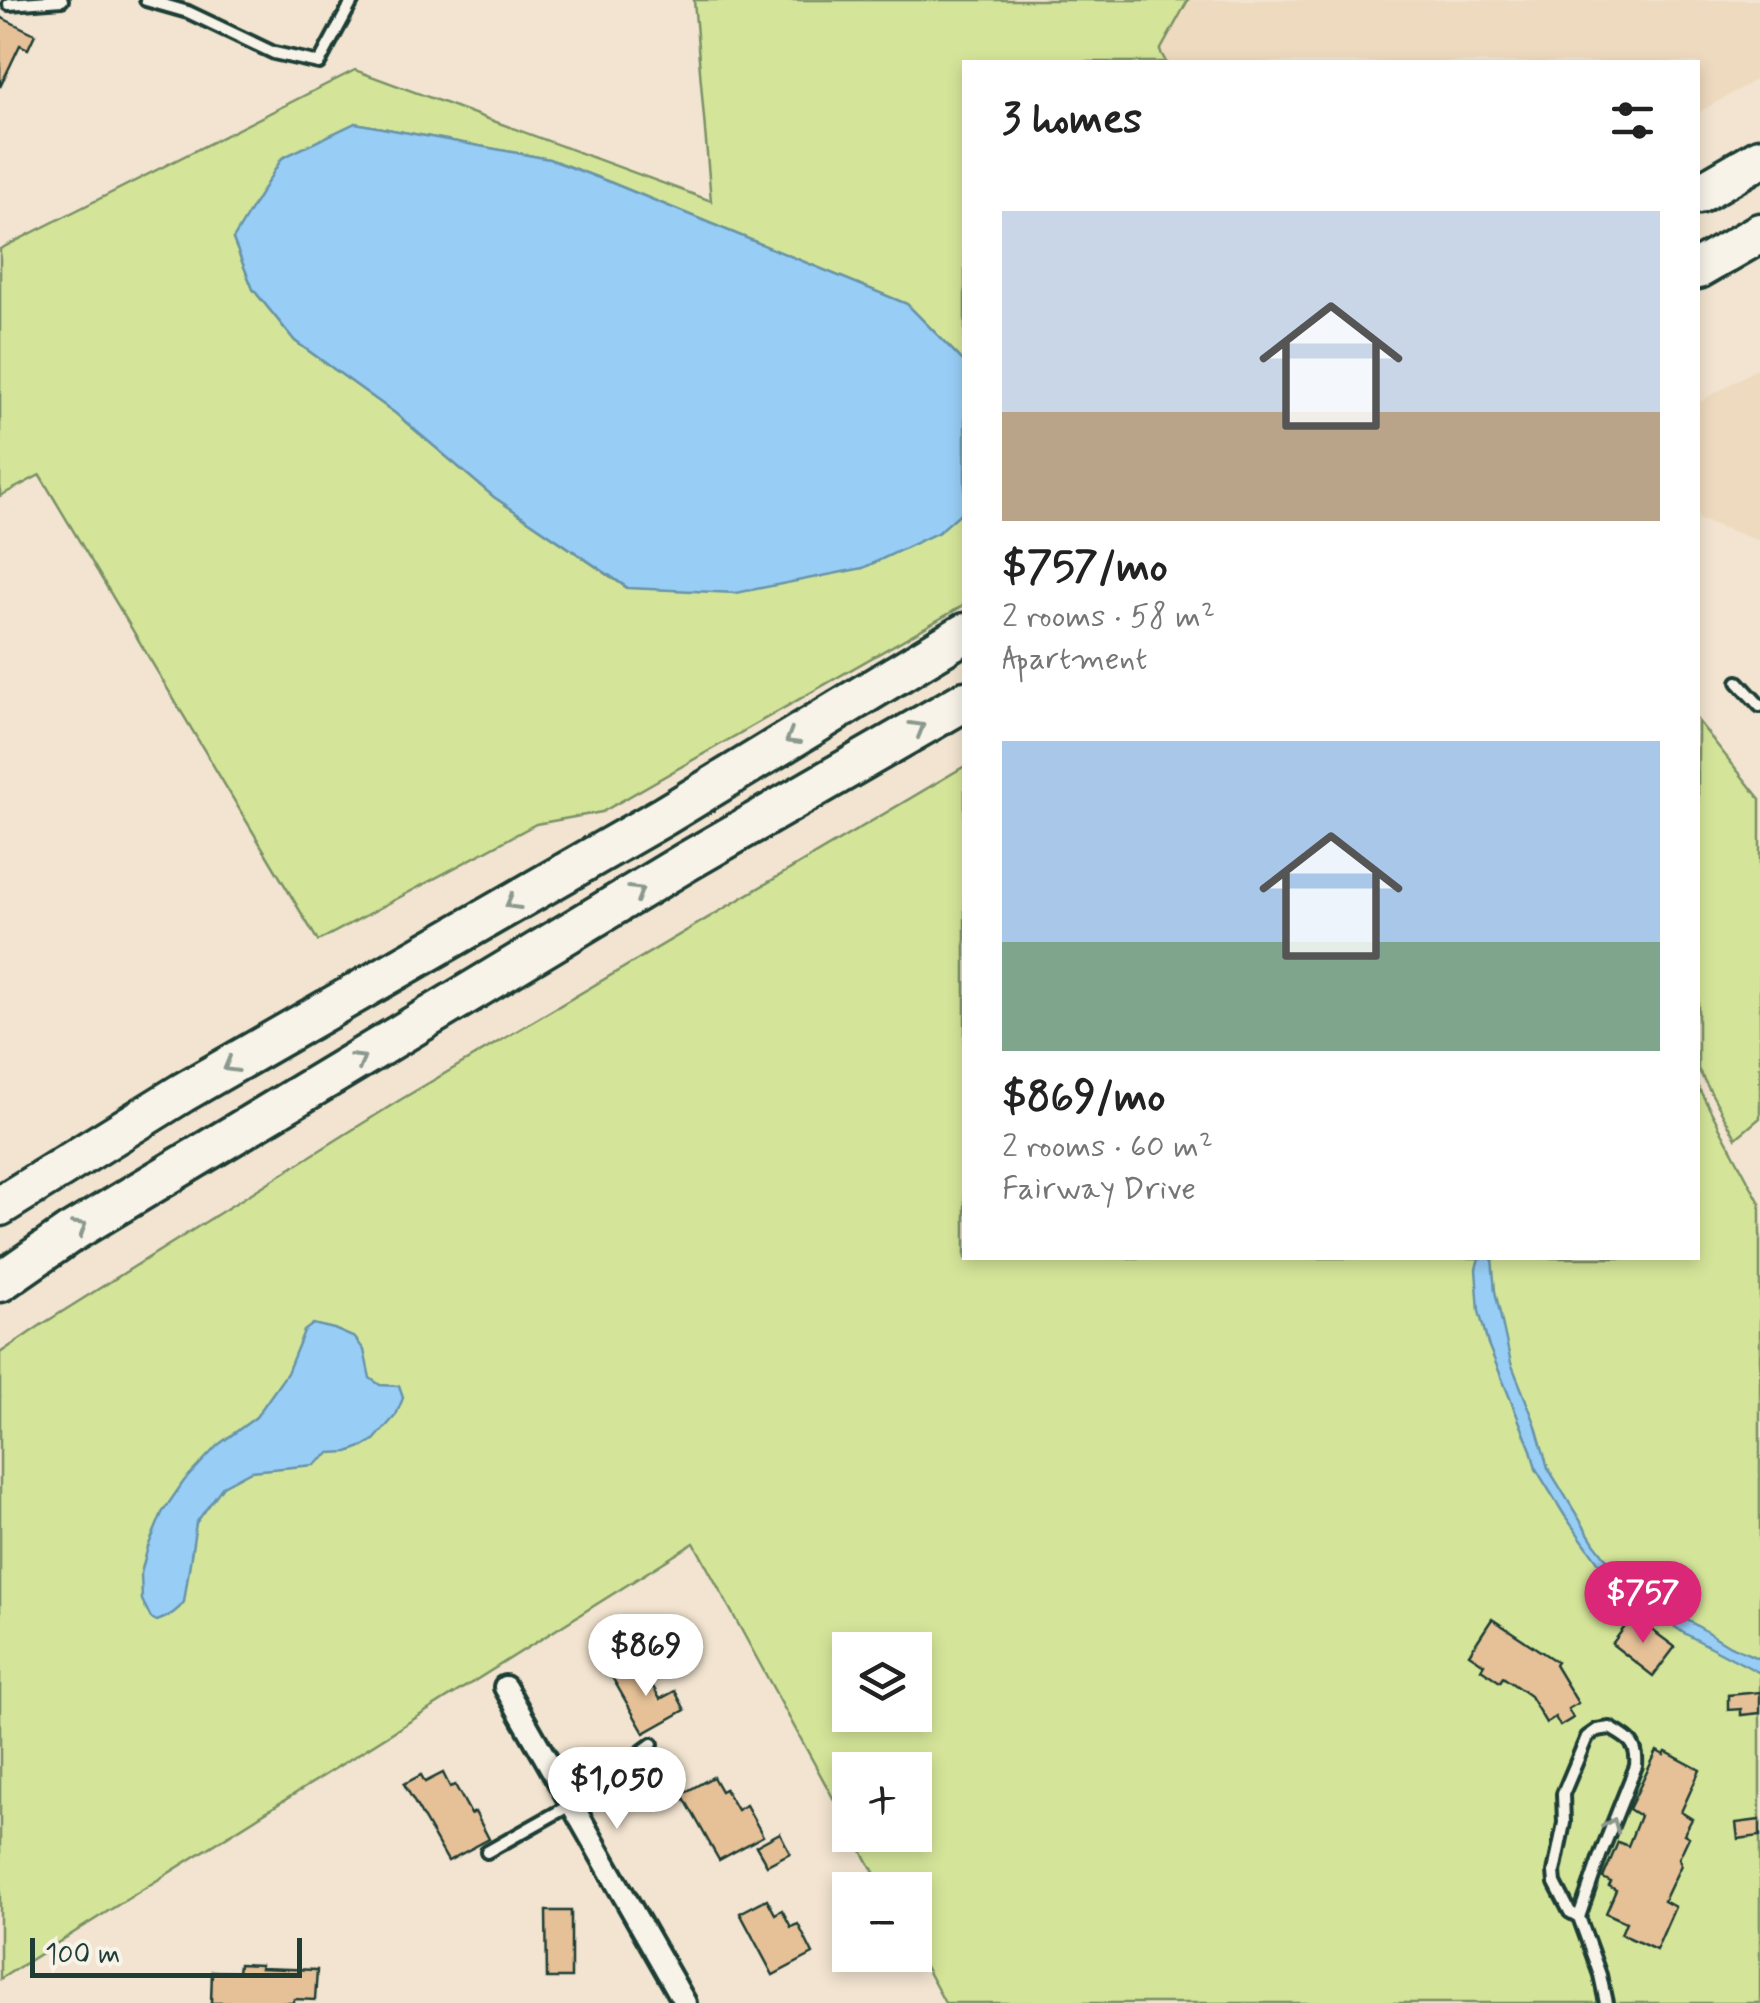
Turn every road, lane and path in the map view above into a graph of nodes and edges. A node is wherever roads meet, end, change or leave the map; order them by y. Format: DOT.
graph roads {
  1 [pos="62,0"];
  2 [pos="146,0"];
  3 [pos="353,0"];
  4 [pos="8,4"];
  5 [pos="1760,158"];
  6 [pos="1700,193"];
  7 [pos="1760,233"];
  8 [pos="1700,268"];
  9 [pos="962,635"];
  10 [pos="1738,682"];
  11 [pos="962,702"];
  12 [pos="1760,706"];
  13 [pos="0,1206"];
  14 [pos="0,1282"];
  15 [pos="505,1687"];
  16 [pos="652,1744"];
  17 [pos="572,1804"];
  18 [pos="487,1852"];
  19 [pos="1579,1917"];
  20 [pos="685,2003"];
  21 [pos="1606,2003"];
  1 -- 4 [label="lane"];
  2 -- 3 [label="lane"];
  5 -- 6 [label="highway"];
  7 -- 8 [label="highway"];
  9 -- 13 [label="highway, one-way"];
  10 -- 12 [label="lane"];
  14 -- 11 [label="highway, one-way"];
  15 -- 17 [label="street"];
  16 -- 17 [label="lane"];
  17 -- 18 [label="lane"];
  17 -- 20 [label="street"];
  19 -- 19 [label="lane, one-way"];
  19 -- 21 [label="lane"];
}
